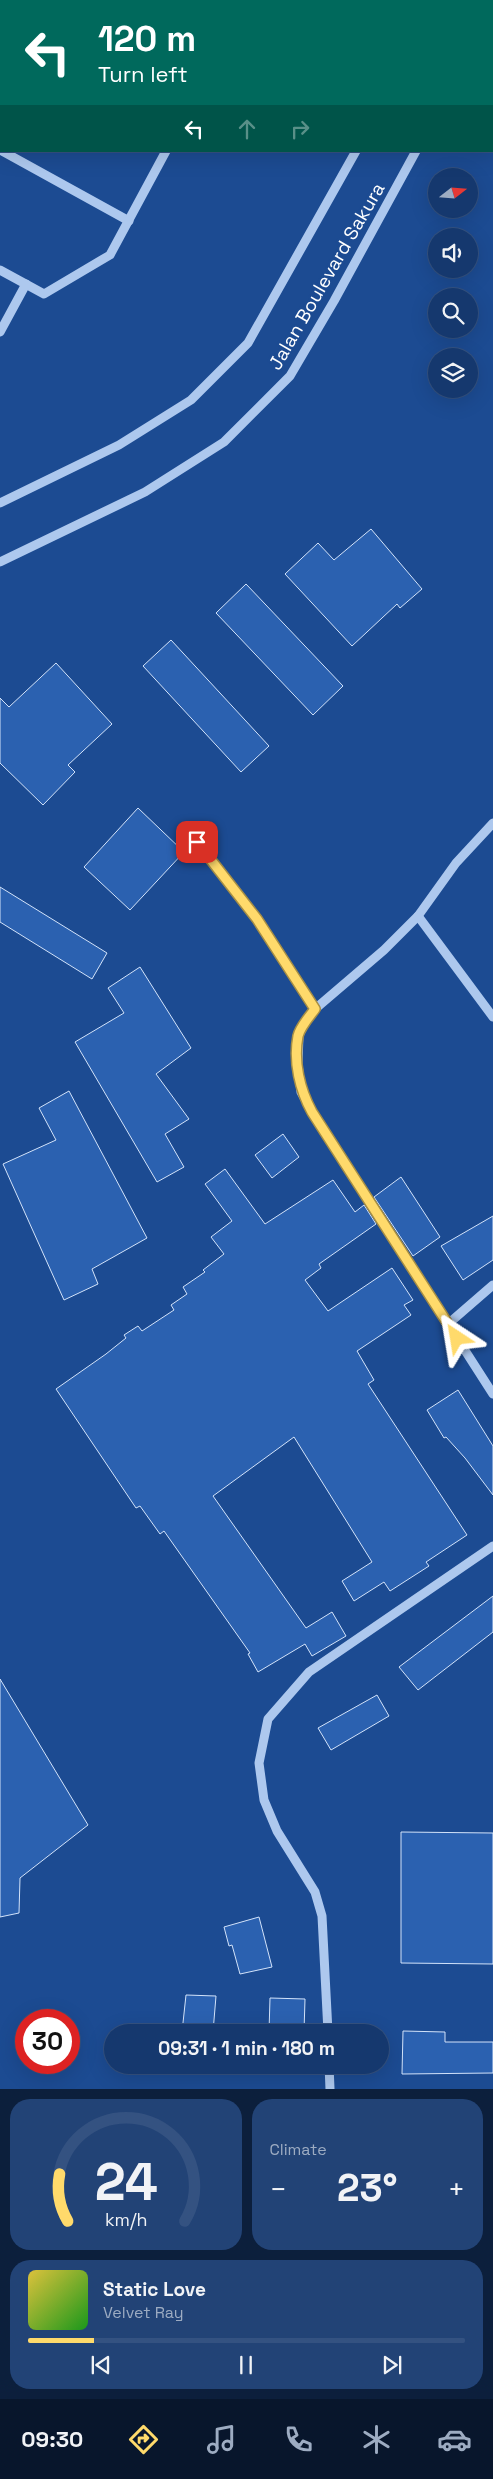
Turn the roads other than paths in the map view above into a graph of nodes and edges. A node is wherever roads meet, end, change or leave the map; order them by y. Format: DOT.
graph roads {
  1 [pos="3,152"];
  2 [pos="165,152"];
  3 [pos="355,152"];
  4 [pos="415,152"];
  5 [pos="128,221"];
  6 [pos="0,270"];
  7 [pos="26,284"];
  8 [pos="0,332"];
  9 [pos="0,503"];
  10 [pos="0,562"];
  11 [pos="493,823"];
  12 [pos="197,842"];
  13 [pos="418,916"];
  14 [pos="315,1009"];
  15 [pos="493,1017"];
  16 [pos="493,1284"];
  17 [pos="448,1324"];
  18 [pos="493,1394"];
  19 [pos="493,1546"];
  20 [pos="328,2024"];
  21 [pos="329,2074"];
  22 [pos="330,2089"];
  1 -- 5 [label="street"];
  2 -- 5 [label="street"];
  3 -- 9 [label="street, Jalan Boulevard Sakura"];
  4 -- 10 [label="street, Jalan Boulevard Sakura"];
  5 -- 7 [label="street"];
  6 -- 7 [label="street"];
  7 -- 8 [label="street"];
  11 -- 13 [label="street"];
  12 -- 14 [label="street"];
  13 -- 14 [label="street"];
  13 -- 15 [label="street"];
  14 -- 17 [label="street"];
  16 -- 17 [label="street"];
  17 -- 18 [label="street"];
  19 -- 20 [label="street"];
  21 -- 22 [label="street"];
}
